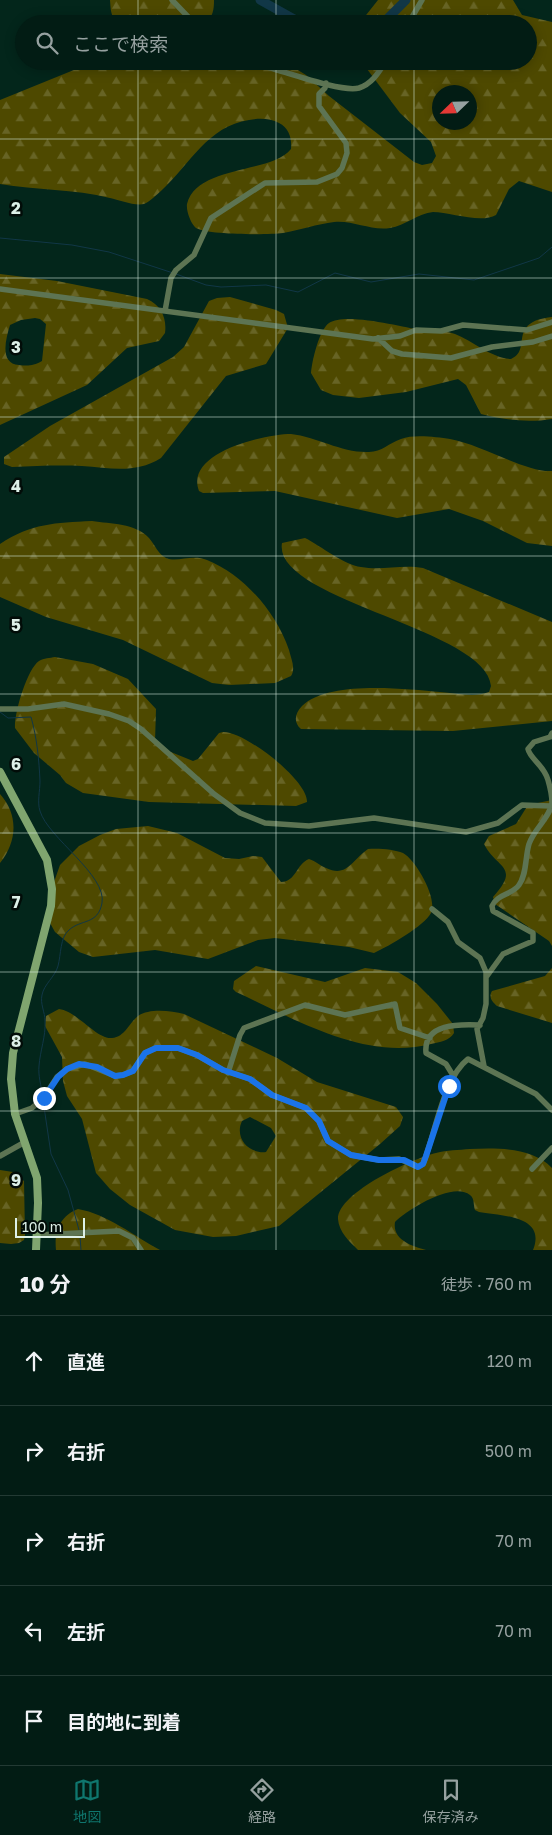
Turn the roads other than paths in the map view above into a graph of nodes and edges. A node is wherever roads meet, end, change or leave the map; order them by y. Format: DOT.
graph roads {
  1 [pos="172,0"];
  2 [pos="422,0"];
  3 [pos="186,15"];
  4 [pos="413,15"];
  5 [pos="273,70"];
  6 [pos="380,70"];
  7 [pos="326,83"];
  8 [pos="0,289"];
  9 [pos="165,311"];
  10 [pos="552,322"];
  11 [pos="552,336"];
  12 [pos="378,338"];
  13 [pos="0,709"];
  14 [pos="552,732"];
  15 [pos="0,772"];
  16 [pos="550,806"];
  17 [pos="432,908"];
  18 [pos="487,976"];
  19 [pos="480,1025"];
  20 [pos="430,1038"];
  21 [pos="484,1066"];
  22 [pos="228,1073"];
  23 [pos="454,1077"];
  24 [pos="552,1110"];
  25 [pos="15,1114"];
  26 [pos="25,1142"];
  27 [pos="552,1148"];
  28 [pos="0,1156"];
  29 [pos="532,1169"];
  30 [pos="36,1235"];
  31 [pos="36,1250"];
  32 [pos="141,1250"];
  1 -- 3 [label="street"];
  2 -- 4 [label="street"];
  5 -- 7 [label="street"];
  6 -- 7 [label="street"];
  7 -- 9 [label="street"];
  8 -- 9 [label="street"];
  9 -- 12 [label="street"];
  10 -- 12 [label="street"];
  11 -- 12 [label="street"];
  13 -- 16 [label="street"];
  14 -- 16 [label="street"];
  15 -- 25 [label="main road"];
  16 -- 18 [label="street"];
  17 -- 18 [label="street"];
  18 -- 19 [label="street"];
  19 -- 20 [label="street"];
  19 -- 21 [label="street"];
  20 -- 22 [label="street"];
  20 -- 23 [label="street"];
  21 -- 23 [label="street"];
  21 -- 24 [label="street"];
  22 -- 23 [label="street"];
  22 -- 25 [label="street"];
  25 -- 26 [label="main road"];
  26 -- 28 [label="street"];
  26 -- 30 [label="main road"];
  27 -- 29 [label="street"];
  30 -- 31 [label="main road"];
  30 -- 32 [label="street"];
}
